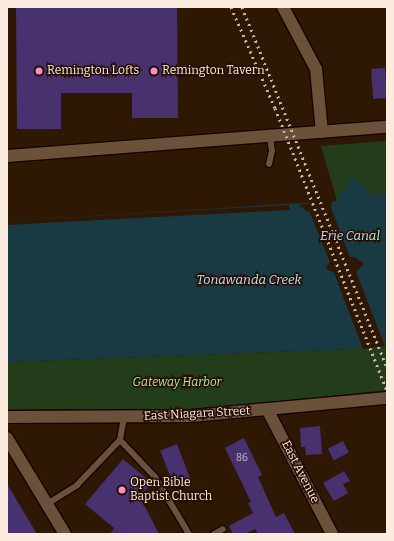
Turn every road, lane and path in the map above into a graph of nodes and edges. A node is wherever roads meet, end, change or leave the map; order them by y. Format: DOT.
graph roads {
  1 [pos="283,7"];
  2 [pos="387,127"];
  3 [pos="322,132"];
  4 [pos="270,136"];
  5 [pos="7,156"];
  6 [pos="269,164"];
  7 [pos="387,398"];
  8 [pos="268,411"];
  9 [pos="7,417"];
  10 [pos="124,417"];
  11 [pos="7,438"];
  12 [pos="120,440"];
  13 [pos="47,504"];
  14 [pos="223,529"];
  15 [pos="65,534"];
  16 [pos="189,534"];
  17 [pos="214,534"];
  18 [pos="332,534"];
  1 -- 3 [label="street"];
  2 -- 3 [label="street"];
  3 -- 4 [label="street"];
  4 -- 5 [label="street"];
  4 -- 6 [label="lane"];
  7 -- 8 [label="street, East Niagara Street"];
  8 -- 10 [label="street, East Niagara Street"];
  8 -- 18 [label="street, East Avenue"];
  9 -- 10 [label="street, East Niagara Street"];
  10 -- 12 [label="lane"];
  11 -- 13 [label="street"];
  12 -- 13 [label="lane"];
  12 -- 16 [label="lane"];
  13 -- 15 [label="street"];
  14 -- 17 [label="lane"];
}
